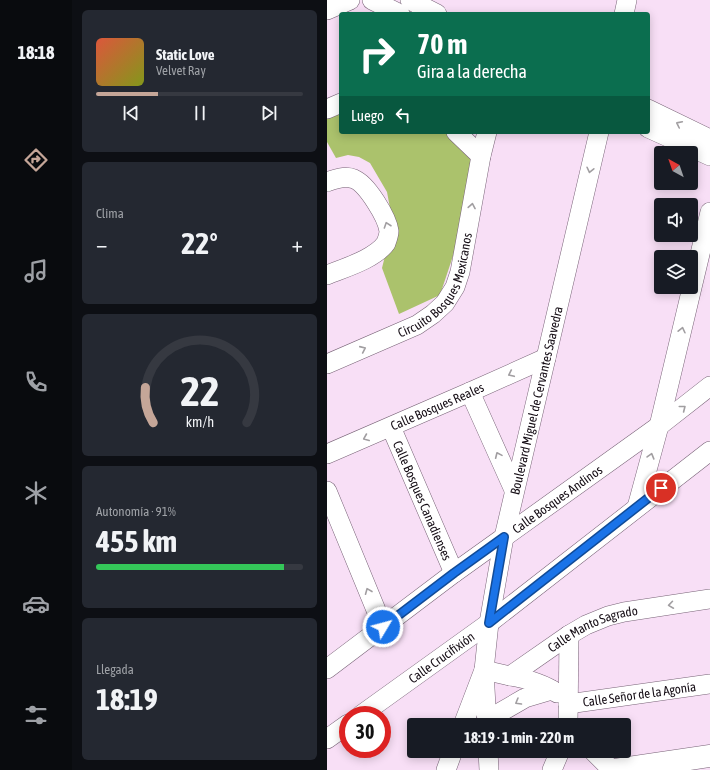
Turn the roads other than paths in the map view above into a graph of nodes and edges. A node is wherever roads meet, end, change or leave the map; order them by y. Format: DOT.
graph roads {
  1 [pos="350,0"];
  2 [pos="372,0"];
  3 [pos="410,0"];
  4 [pos="327,10"];
  5 [pos="396,12"];
  6 [pos="433,12"];
  7 [pos="339,105"];
  8 [pos="327,109"];
  9 [pos="650,110"];
  10 [pos="650,129"];
  11 [pos="457,134"];
  12 [pos="486,134"];
  13 [pos="599,134"];
  14 [pos="710,139"];
  15 [pos="481,156"];
  16 [pos="710,156"];
  17 [pos="327,182"];
  18 [pos="710,212"];
  19 [pos="327,275"];
  20 [pos="546,358"];
  21 [pos="327,364"];
  22 [pos="710,386"];
  23 [pos="470,392"];
  24 [pos="659,426"];
  25 [pos="391,427"];
  26 [pos="710,451"];
  27 [pos="327,454"];
  28 [pos="514,490"];
  29 [pos="327,491"];
  30 [pos="637,507"];
  31 [pos="504,537"];
  32 [pos="454,573"];
  33 [pos="710,599"];
  34 [pos="489,623"];
  35 [pos="383,627"];
  36 [pos="569,635"];
  37 [pos="327,669"];
  38 [pos="484,670"];
  39 [pos="509,676"];
  40 [pos="710,684"];
  41 [pos="552,690"];
  42 [pos="568,704"];
  43 [pos="374,706"];
  44 [pos="466,718"];
  45 [pos="487,718"];
  46 [pos="495,718"];
  47 [pos="568,718"];
  48 [pos="339,730"];
  49 [pos="327,739"];
  50 [pos="710,756"];
  51 [pos="450,758"];
  52 [pos="488,758"];
  53 [pos="556,758"];
  54 [pos="600,758"];
  55 [pos="446,770"];
  56 [pos="489,770"];
  57 [pos="552,770"];
  58 [pos="613,770"];
  1 -- 4 [label="street"];
  2 -- 5 [label="street"];
  3 -- 6 [label="street"];
  7 -- 8 [label="street"];
  14 -- 9 [label="street, one-way"];
  10 -- 16 [label="street"];
  11 -- 15 [label="street"];
  12 -- 15 [label="street, Circuito Bosques Mexicanos"];
  13 -- 20 [label="street, Boulevard Miguel de Cervantes Saavedra, one-way"];
  21 -- 15 [label="street, Circuito Bosques Mexicanos, one-way"];
  19 -- 17 [label="street, one-way"];
  24 -- 18 [label="street, one-way"];
  20 -- 23 [label="street, Calle Bosques Reales, one-way"];
  20 -- 28 [label="street, Boulevard Miguel de Cervantes Saavedra"];
  24 -- 22 [label="street, Calle Bosques Andinos, one-way"];
  23 -- 25 [label="street, Calle Bosques Reales"];
  28 -- 23 [label="street, one-way"];
  30 -- 24 [label="street, one-way"];
  24 -- 31 [label="street, Calle Bosques Andinos"];
  25 -- 27 [label="street, Calle Bosques Reales, one-way"];
  25 -- 32 [label="street, Calle Bosques Canadienses"];
  26 -- 30 [label="street, Calle Crucifixión"];
  28 -- 31 [label="street, Boulevard Miguel de Cervantes Saavedra"];
  35 -- 29 [label="street, one-way"];
  30 -- 34 [label="street, Calle Crucifixión"];
  31 -- 32 [label="street, Calle Bosques Andinos"];
  31 -- 34 [label="street, Boulevard Miguel de Cervantes Saavedra"];
  32 -- 35 [label="street, Calle Bosques Andinos"];
  33 -- 36 [label="street, Calle Manto Sagrado, one-way"];
  34 -- 38 [label="street, Boulevard Miguel de Cervantes Saavedra"];
  34 -- 43 [label="street, Calle Crucifixión"];
  35 -- 37 [label="street, Calle Bosques Andinos"];
  36 -- 39 [label="street, Calle Manto Sagrado"];
  36 -- 42 [label="street"];
  38 -- 39 [label="street"];
  38 -- 44 [label="street, Boulevard Miguel de Cervantes Saavedra"];
  38 -- 45 [label="street, Boulevard Miguel de Cervantes Saavedra"];
  39 -- 41 [label="street"];
  40 -- 42 [label="street, Calle Señor de la Agonía"];
  41 -- 42 [label="street"];
  41 -- 46 [label="street, one-way"];
  42 -- 47 [label="street"];
  48 -- 49 [label="street"];
  50 -- 58 [label="main road"];
  51 -- 55 [label="street"];
  52 -- 56 [label="street"];
  53 -- 57 [label="street"];
  54 -- 58 [label="street"];
}
